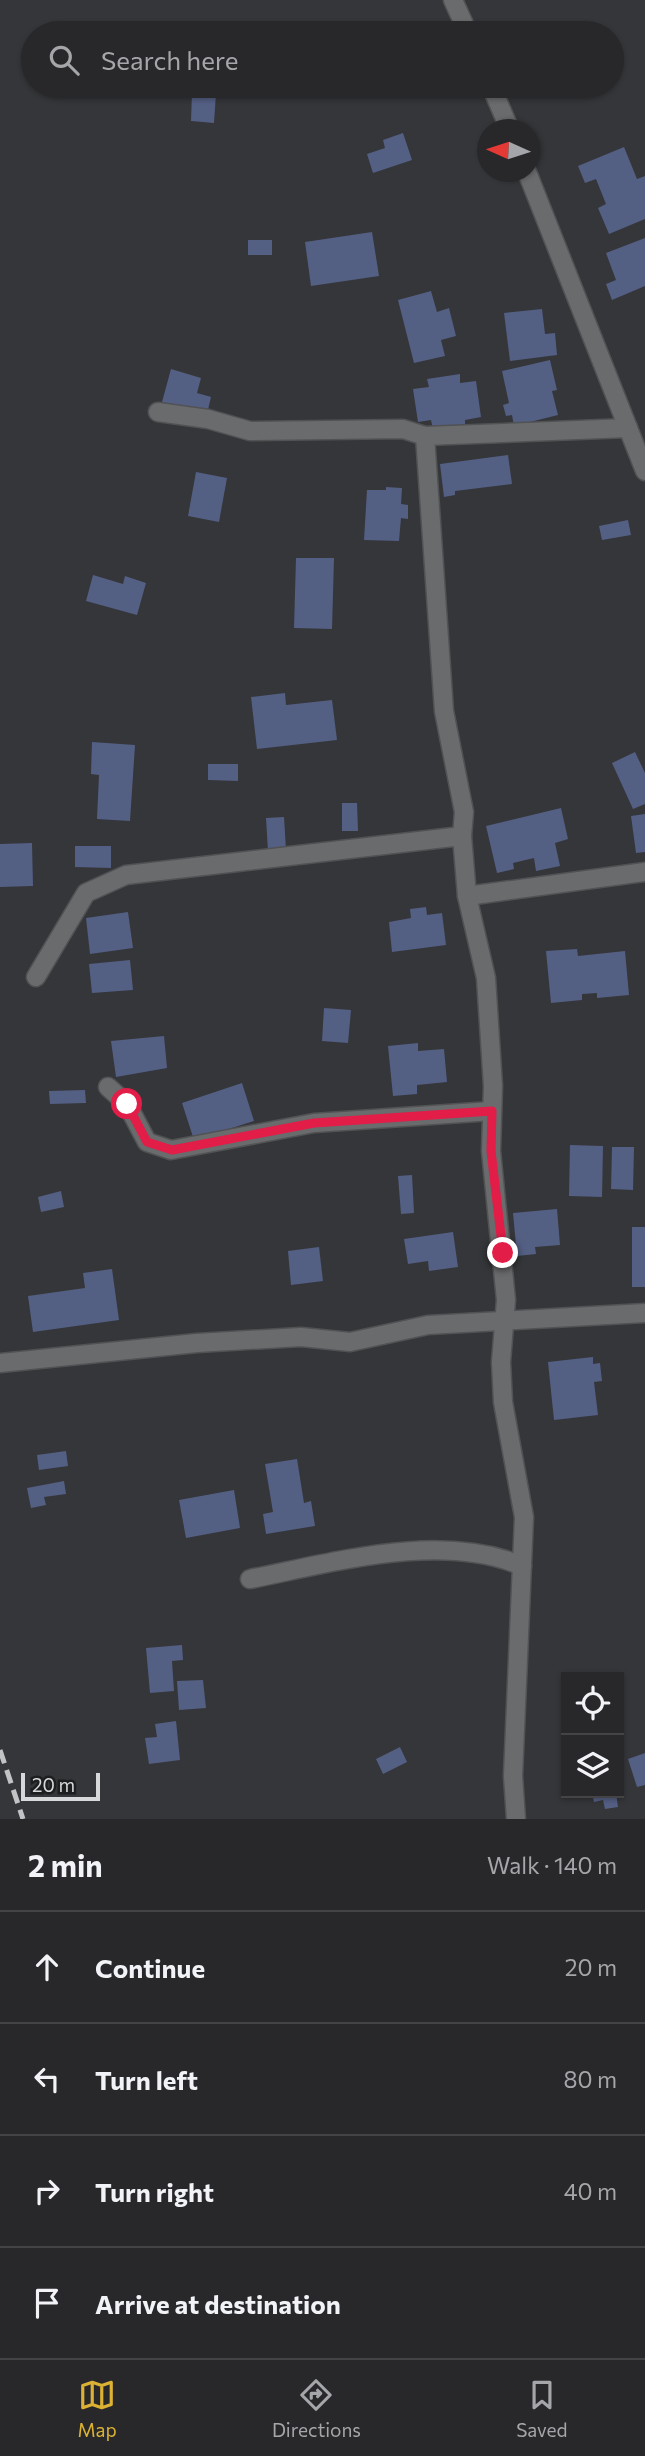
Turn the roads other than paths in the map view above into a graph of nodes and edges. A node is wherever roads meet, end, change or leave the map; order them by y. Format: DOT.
graph roads {
  1 [pos="453,0"];
  2 [pos="463,21"];
  3 [pos="496,98"];
  4 [pos="505,119"];
  5 [pos="531,182"];
  6 [pos="158,412"];
  7 [pos="628,428"];
  8 [pos="425,436"];
  9 [pos="645,471"];
  10 [pos="462,836"];
  11 [pos="645,872"];
  12 [pos="467,896"];
  13 [pos="36,977"];
  14 [pos="108,1087"];
  15 [pos="492,1111"];
  16 [pos="645,1313"];
  17 [pos="503,1322"];
  18 [pos="0,1363"];
  19 [pos="522,1566"];
  20 [pos="250,1579"];
  21 [pos="516,1819"];
  1 -- 2 [label="street"];
  3 -- 4 [label="street"];
  5 -- 7 [label="street"];
  6 -- 8 [label="street"];
  7 -- 8 [label="street"];
  7 -- 9 [label="street"];
  8 -- 10 [label="street"];
  10 -- 12 [label="street"];
  10 -- 13 [label="street"];
  11 -- 12 [label="street"];
  12 -- 15 [label="street"];
  14 -- 15 [label="street"];
  15 -- 17 [label="street"];
  16 -- 17 [label="street"];
  17 -- 18 [label="street"];
  17 -- 19 [label="street"];
  19 -- 20 [label="street"];
  19 -- 21 [label="street"];
}
